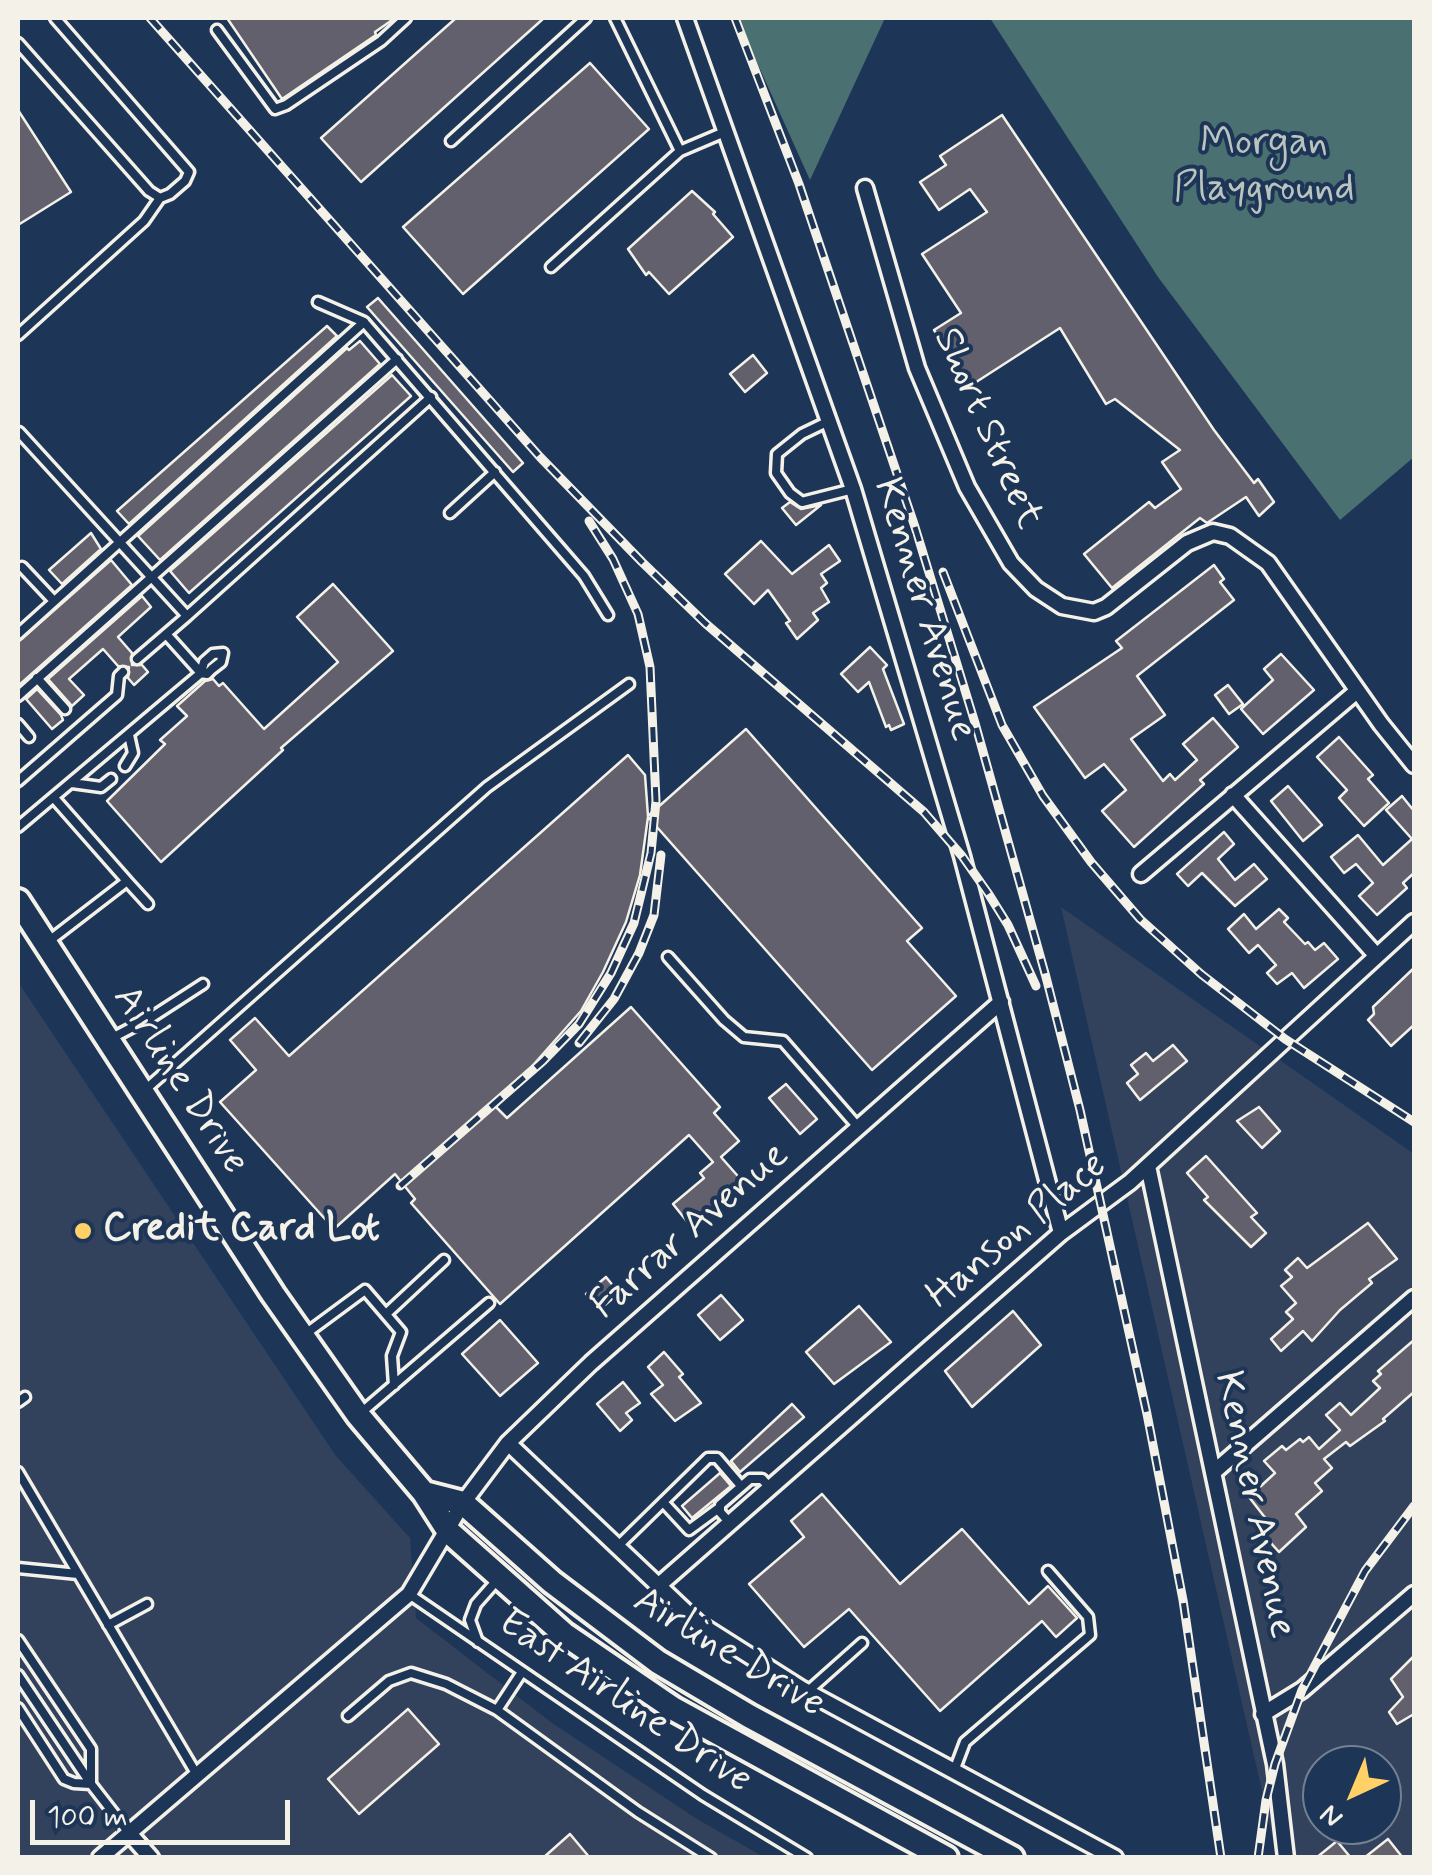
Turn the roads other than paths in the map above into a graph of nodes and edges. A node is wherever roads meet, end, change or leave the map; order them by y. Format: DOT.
graph roads {
  1 [pos="55,18"];
  2 [pos="406,18"];
  3 [pos="586,18"];
  4 [pos="614,18"];
  5 [pos="685,18"];
  6 [pos="217,30"];
  7 [pos="18,42"];
  8 [pos="727,131"];
  9 [pos="451,141"];
  10 [pos="680,151"];
  11 [pos="865,188"];
  12 [pos="160,198"];
  13 [pos="551,267"];
  14 [pos="318,302"];
  15 [pos="364,322"];
  16 [pos="18,335"];
  17 [pos="397,359"];
  18 [pos="431,397"];
  19 [pos="831,420"];
  20 [pos="19,432"];
  21 [pos="495,472"];
  22 [pos="853,488"];
  23 [pos="450,513"];
  24 [pos="120,542"];
  25 [pos="22,567"];
  26 [pos="150,576"];
  27 [pos="54,601"];
  28 [pos="608,615"];
  29 [pos="187,616"];
  30 [pos="18,634"];
  31 [pos="166,634"];
  32 [pos="137,659"];
  33 [pos="123,672"];
  34 [pos="37,678"];
  35 [pos="629,684"];
  36 [pos="1357,691"];
  37 [pos="18,696"];
  38 [pos="65,708"];
  39 [pos="18,724"];
  40 [pos="128,734"];
  41 [pos="29,736"];
  42 [pos="1414,764"];
  43 [pos="125,766"];
  44 [pos="111,778"];
  45 [pos="18,781"];
  46 [pos="72,783"];
  47 [pos="1232,796"];
  48 [pos="54,798"];
  49 [pos="18,828"];
  50 [pos="1141,874"];
  51 [pos="127,881"];
  52 [pos="18,901"];
  53 [pos="148,904"];
  54 [pos="1414,922"];
  55 [pos="45,944"];
  56 [pos="1376,955"];
  57 [pos="668,957"];
  58 [pos="202,984"];
  59 [pos="1000,1002"];
  60 [pos="107,1040"];
  61 [pos="142,1093"];
  62 [pos="858,1127"];
  63 [pos="1148,1166"];
  64 [pos="1061,1233"];
  65 [pos="444,1260"];
  66 [pos="1414,1298"];
  67 [pos="489,1303"];
  68 [pos="386,1314"];
  69 [pos="302,1336"];
  70 [pos="394,1385"];
  71 [pos="358,1415"];
  72 [pos="508,1443"];
  73 [pos="1215,1471"];
  74 [pos="18,1472"];
  75 [pos="741,1486"];
  76 [pos="770,1488"];
  77 [pos="424,1493"];
  78 [pos="463,1502"];
  79 [pos="663,1502"];
  80 [pos="719,1508"];
  81 [pos="730,1523"];
  82 [pos="448,1532"];
  83 [pos="617,1547"];
  84 [pos="18,1568"];
  85 [pos="1048,1571"];
  86 [pos="78,1574"];
  87 [pos="500,1577"];
  88 [pos="658,1586"];
  89 [pos="409,1594"];
  90 [pos="1414,1594"];
  91 [pos="147,1604"];
  92 [pos="108,1624"];
  93 [pos="18,1640"];
  94 [pos="478,1642"];
  95 [pos="862,1644"];
  96 [pos="522,1672"];
  97 [pos="18,1674"];
  98 [pos="807,1692"];
  99 [pos="18,1708"];
  100 [pos="497,1710"];
  101 [pos="1262,1714"];
  102 [pos="348,1716"];
  103 [pos="954,1770"];
  104 [pos="197,1775"];
  105 [pos="91,1784"];
  106 [pos="129,1833"];
  107 [pos="792,1854"];
  108 [pos="100,1858"];
  109 [pos="151,1858"];
  110 [pos="712,1858"];
  111 [pos="807,1858"];
  112 [pos="946,1858"];
  113 [pos="1012,1858"];
  114 [pos="1115,1858"];
  115 [pos="1286,1858"];
  1 -- 12 [label="lane"];
  2 -- 6 [label="lane"];
  3 -- 9 [label="lane"];
  4 -- 10 [label="lane"];
  5 -- 8 [label="street, Kenner Avenue"];
  7 -- 12 [label="lane"];
  8 -- 10 [label="lane"];
  8 -- 19 [label="street, Kenner Avenue"];
  10 -- 13 [label="lane"];
  11 -- 36 [label="street, Short Street"];
  12 -- 16 [label="lane"];
  14 -- 15 [label="lane"];
  15 -- 17 [label="lane"];
  15 -- 24 [label="lane"];
  17 -- 18 [label="lane"];
  17 -- 26 [label="lane"];
  18 -- 21 [label="lane"];
  18 -- 29 [label="lane"];
  19 -- 22 [label="street, Kenner Avenue"];
  19 -- 22 [label="lane"];
  20 -- 24 [label="lane"];
  21 -- 23 [label="lane"];
  21 -- 28 [label="lane"];
  22 -- 59 [label="street, Kenner Avenue"];
  24 -- 26 [label="lane"];
  24 -- 27 [label="lane"];
  25 -- 27 [label="lane"];
  26 -- 29 [label="lane"];
  26 -- 34 [label="lane"];
  27 -- 30 [label="lane"];
  29 -- 31 [label="lane"];
  31 -- 32 [label="lane"];
  31 -- 40 [label="lane"];
  33 -- 45 [label="lane"];
  34 -- 37 [label="lane"];
  34 -- 38 [label="lane"];
  35 -- 61 [label="lane"];
  36 -- 42 [label="street, Short Street"];
  36 -- 47 [label="street"];
  39 -- 41 [label="lane"];
  40 -- 43 [label="lane"];
  40 -- 46 [label="lane"];
  44 -- 46 [label="lane"];
  46 -- 48 [label="lane"];
  47 -- 50 [label="street"];
  47 -- 56 [label="street"];
  48 -- 49 [label="lane"];
  48 -- 51 [label="lane"];
  51 -- 53 [label="lane"];
  51 -- 55 [label="lane"];
  52 -- 55 [label="highway, Airline Drive"];
  54 -- 56 [label="street, Hanson Place"];
  55 -- 60 [label="highway, Airline Drive"];
  56 -- 63 [label="street, Hanson Place"];
  57 -- 62 [label="lane"];
  58 -- 60 [label="lane"];
  59 -- 62 [label="street, Farrar Avenue"];
  59 -- 64 [label="street, Kenner Avenue"];
  60 -- 61 [label="highway, Airline Drive"];
  61 -- 69 [label="highway, Airline Drive"];
  62 -- 72 [label="street, Farrar Avenue"];
  63 -- 64 [label="street, Hanson Place"];
  63 -- 73 [label="street, Kenner Avenue"];
  64 -- 76 [label="street, Hanson Place"];
  65 -- 68 [label="lane"];
  66 -- 73 [label="street"];
  67 -- 70 [label="lane"];
  68 -- 69 [label="lane"];
  68 -- 70 [label="lane"];
  69 -- 71 [label="highway, Airline Drive"];
  70 -- 71 [label="lane"];
  71 -- 77 [label="highway, Airline Drive"];
  72 -- 78 [label="street, Farrar Avenue"];
  72 -- 83 [label="street"];
  73 -- 101 [label="street, Kenner Avenue"];
  74 -- 86 [label="lane"];
  75 -- 76 [label="lane"];
  75 -- 79 [label="lane"];
  75 -- 80 [label="lane"];
  76 -- 81 [label="street, Hanson Place"];
  77 -- 78 [label="highway, Airline Drive"];
  77 -- 82 [label="highway, Airline Drive"];
  78 -- 82 [label="street, Farrar Avenue"];
  78 -- 113 [label="highway, Airline Drive"];
  79 -- 80 [label="lane"];
  79 -- 83 [label="lane"];
  80 -- 81 [label="lane"];
  81 -- 88 [label="street, Hanson Place"];
  82 -- 87 [label="highway, Airline Drive"];
  82 -- 89 [label="street, Farrar Avenue"];
  83 -- 88 [label="street"];
  84 -- 86 [label="lane"];
  85 -- 103 [label="lane"];
  86 -- 92 [label="lane"];
  87 -- 94 [label="lane"];
  87 -- 112 [label="highway, Airline Drive"];
  88 -- 98 [label="street"];
  89 -- 94 [label="lane, East Airline Drive"];
  89 -- 104 [label="street, Farrar Avenue"];
  90 -- 101 [label="street"];
  91 -- 92 [label="lane"];
  92 -- 104 [label="lane"];
  93 -- 105 [label="lane"];
  94 -- 96 [label="lane, East Airline Drive"];
  95 -- 98 [label="lane"];
  96 -- 100 [label="lane"];
  96 -- 107 [label="lane, East Airline Drive"];
  97 -- 105 [label="lane"];
  98 -- 103 [label="street"];
  99 -- 105 [label="lane"];
  100 -- 102 [label="lane"];
  100 -- 110 [label="lane"];
  101 -- 115 [label="street, Kenner Avenue"];
  103 -- 114 [label="street"];
  104 -- 106 [label="street, Farrar Avenue"];
  105 -- 106 [label="lane"];
  106 -- 108 [label="street, Farrar Avenue"];
  106 -- 109 [label="street"];
  107 -- 111 [label="lane, East Airline Drive"];
}
